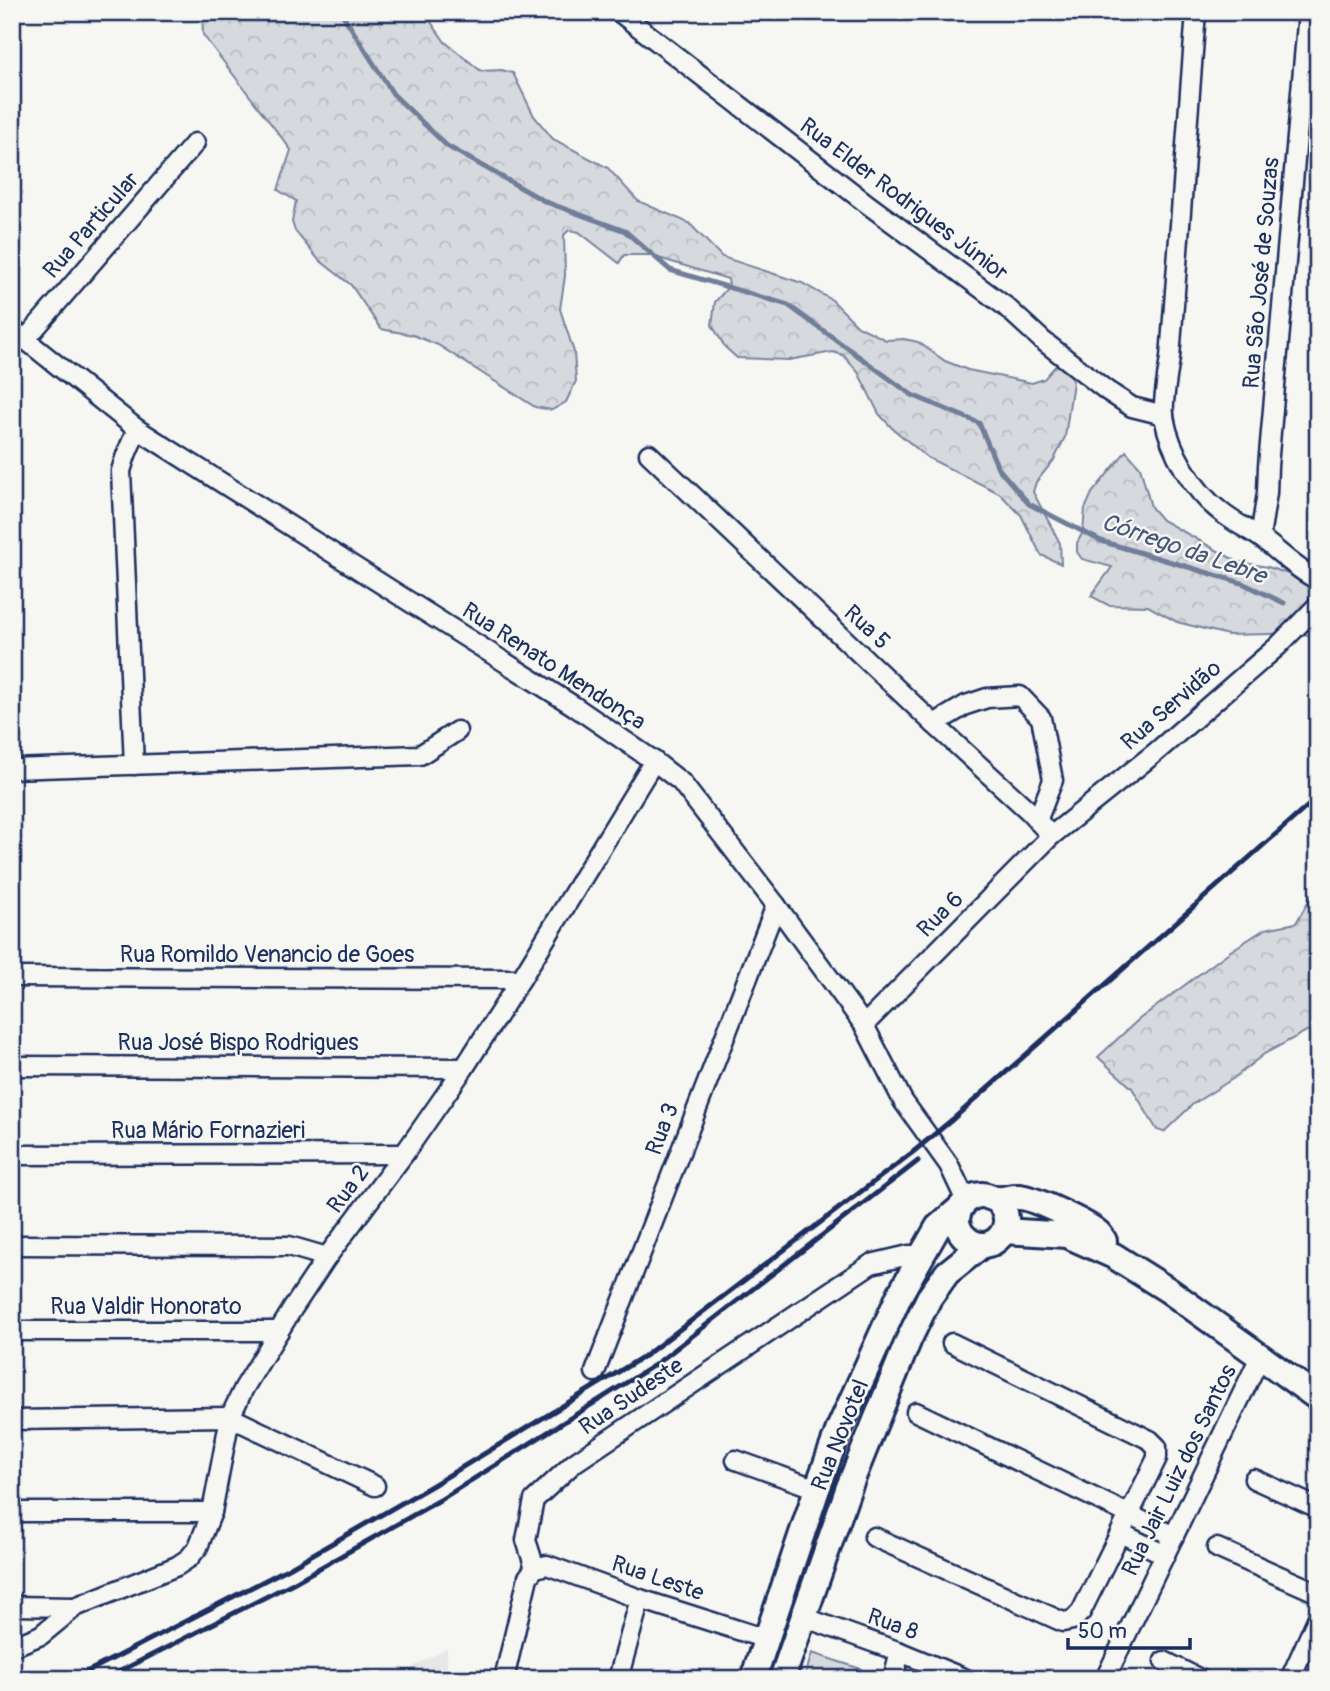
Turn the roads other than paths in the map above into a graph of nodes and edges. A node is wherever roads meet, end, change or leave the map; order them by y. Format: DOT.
graph roads {
  1 [pos="619,12"];
  2 [pos="1196,12"];
  3 [pos="1308,12"];
  4 [pos="195,143"];
  5 [pos="19,334"];
  6 [pos="1164,415"];
  7 [pos="137,429"];
  8 [pos="649,454"];
  9 [pos="1260,537"];
  10 [pos="1318,580"];
  11 [pos="1318,605"];
  12 [pos="934,724"];
  13 [pos="457,731"];
  14 [pos="654,761"];
  15 [pos="134,765"];
  16 [pos="12,769"];
  17 [pos="1037,821"];
  18 [pos="1051,836"];
  19 [pos="776,905"];
  20 [pos="12,977"];
  21 [pos="521,979"];
  22 [pos="864,1026"];
  23 [pos="12,1066"];
  24 [pos="464,1068"];
  25 [pos="404,1154"];
  26 [pos="12,1155"];
  27 [pos="976,1201"];
  28 [pos="1004,1231"];
  29 [pos="12,1245"];
  30 [pos="982,1245"];
  31 [pos="922,1255"];
  32 [pos="1114,1256"];
  33 [pos="327,1257"];
  34 [pos="12,1331"];
  35 [pos="279,1331"];
  36 [pos="952,1343"];
  37 [pos="1260,1357"];
  38 [pos="595,1372"];
  39 [pos="1318,1398"];
  40 [pos="916,1412"];
  41 [pos="230,1417"];
  42 [pos="12,1420"];
  43 [pos="736,1460"];
  44 [pos="1254,1479"];
  45 [pos="375,1486"];
  46 [pos="817,1489"];
  47 [pos="1318,1508"];
  48 [pos="212,1511"];
  49 [pos="12,1512"];
  50 [pos="1130,1514"];
  51 [pos="1121,1533"];
  52 [pos="1174,1536"];
  53 [pos="874,1537"];
  54 [pos="1217,1548"];
  55 [pos="1165,1555"];
  56 [pos="535,1568"];
  57 [pos="788,1575"];
  58 [pos="1318,1593"];
  59 [pos="640,1599"];
  60 [pos="12,1606"];
  61 [pos="75,1607"];
  62 [pos="1318,1616"];
  63 [pos="803,1617"];
  64 [pos="766,1639"];
  65 [pos="12,1647"];
  66 [pos="900,1652"];
  67 [pos="1164,1661"];
  68 [pos="504,1679"];
  69 [pos="618,1679"];
  70 [pos="753,1679"];
  71 [pos="782,1679"];
  72 [pos="893,1679"];
  73 [pos="966,1679"];
  74 [pos="1105,1679"];
  75 [pos="1200,1679"];
  76 [pos="1290,1679"];
  1 -- 6 [label="street, Rua Elder Rodrigues Júnior"];
  2 -- 6 [label="street"];
  3 -- 9 [label="street, Rua São José de Souzas"];
  4 -- 5 [label="street, Rua Particular"];
  5 -- 7 [label="street, Rua Renato Mendonça"];
  6 -- 9 [label="street"];
  7 -- 14 [label="street, Rua Renato Mendonça"];
  7 -- 15 [label="street"];
  8 -- 12 [label="street, Rua 5"];
  9 -- 10 [label="street"];
  11 -- 18 [label="street, Rua Servidão"];
  12 -- 17 [label="street, Rua 5"];
  12 -- 17 [label="street"];
  13 -- 15 [label="street"];
  14 -- 19 [label="street, Rua Renato Mendonça"];
  14 -- 21 [label="street, Rua 2"];
  15 -- 16 [label="street"];
  17 -- 18 [label="street, Rua 5"];
  18 -- 22 [label="street, Rua 6"];
  19 -- 22 [label="street, Rua Renato Mendonça"];
  19 -- 38 [label="street, Rua 3"];
  20 -- 21 [label="street, Rua Romildo Venancio de Goes"];
  21 -- 24 [label="street, Rua 2"];
  22 -- 27 [label="street, Rua Renato Mendonça"];
  23 -- 24 [label="street, Rua José Bispo Rodrigues"];
  24 -- 25 [label="street, Rua 2"];
  25 -- 26 [label="street, Rua Mário Fornazieri"];
  25 -- 33 [label="street, Rua 2"];
  27 -- 28 [label="street"];
  27 -- 30 [label="street"];
  27 -- 31 [label="street, Rua Novotel"];
  27 -- 32 [label="street"];
  28 -- 30 [label="street"];
  28 -- 32 [label="street"];
  29 -- 33 [label="street"];
  30 -- 63 [label="street, Rua Novotel"];
  31 -- 46 [label="street, Rua Novotel"];
  31 -- 56 [label="street, Rua Sudeste"];
  32 -- 37 [label="street"];
  33 -- 35 [label="street, Rua 2"];
  34 -- 35 [label="street, Rua Valdir Honorato"];
  35 -- 41 [label="street, Rua 2"];
  36 -- 50 [label="street"];
  37 -- 39 [label="street"];
  37 -- 52 [label="street, Rua Jair Luiz dos Santos"];
  40 -- 50 [label="street"];
  41 -- 42 [label="street"];
  41 -- 45 [label="street"];
  41 -- 48 [label="street, Rua 2"];
  43 -- 46 [label="street"];
  44 -- 47 [label="street"];
  46 -- 57 [label="street, Rua Novotel"];
  48 -- 49 [label="street"];
  48 -- 61 [label="street, Rua 2"];
  50 -- 51 [label="street"];
  50 -- 52 [label="street"];
  51 -- 53 [label="street"];
  51 -- 55 [label="street"];
  52 -- 55 [label="street, Rua Jair Luiz dos Santos"];
  54 -- 58 [label="street"];
  55 -- 74 [label="street, Rua Jair Luiz dos Santos"];
  56 -- 59 [label="street, Rua Leste"];
  56 -- 68 [label="street"];
  57 -- 63 [label="street"];
  57 -- 64 [label="street, Rua Novotel"];
  59 -- 64 [label="street, Rua Leste"];
  59 -- 69 [label="street"];
  60 -- 61 [label="street"];
  61 -- 65 [label="street"];
  62 -- 76 [label="street"];
  63 -- 64 [label="street"];
  63 -- 66 [label="street, Rua 8"];
  63 -- 71 [label="street, Rua Novotel"];
  64 -- 70 [label="street, Rua Novotel"];
  66 -- 72 [label="street"];
  66 -- 73 [label="street, Rua 8"];
  67 -- 75 [label="street"];
}
